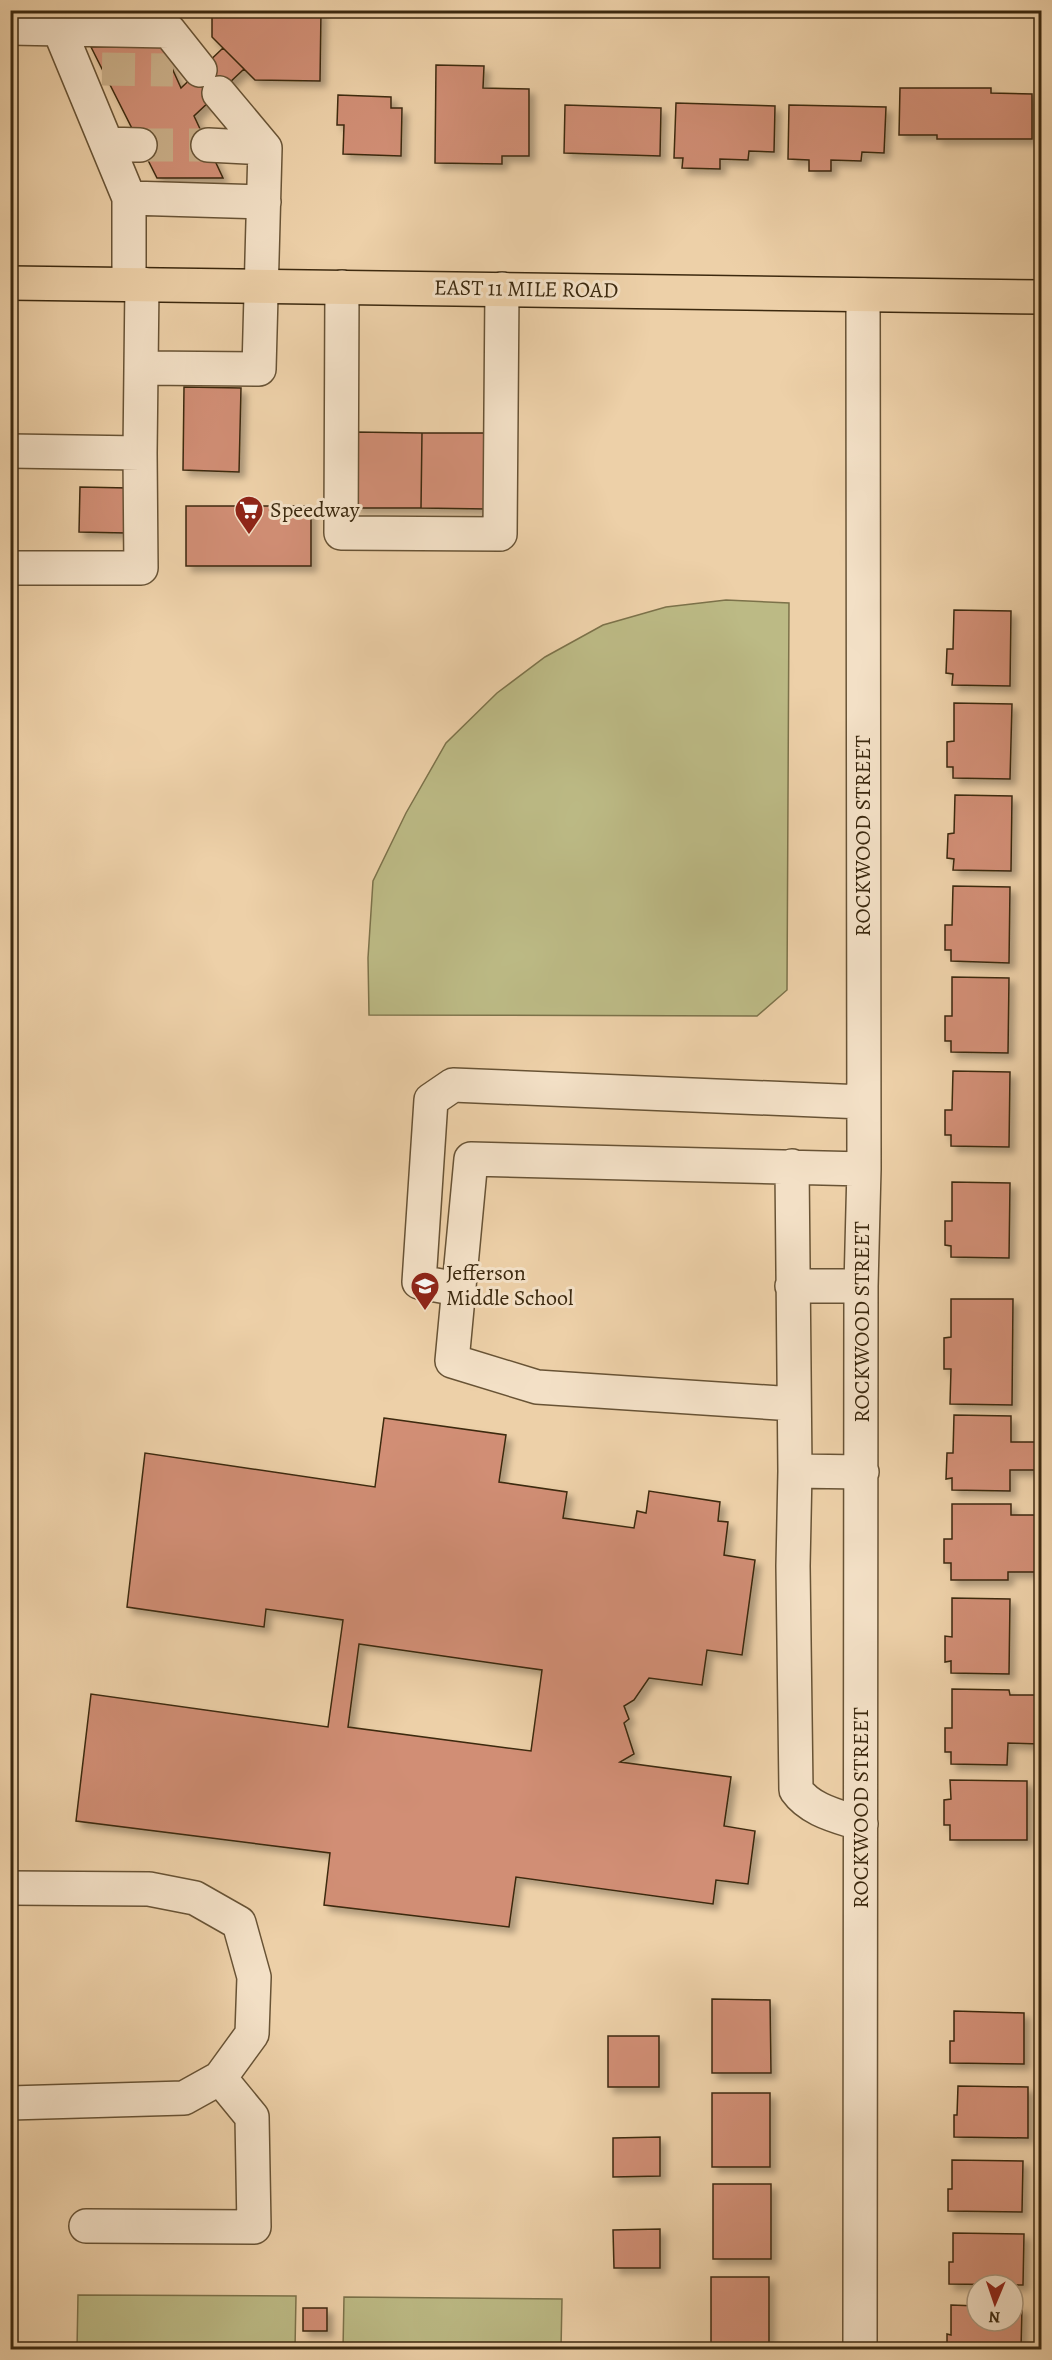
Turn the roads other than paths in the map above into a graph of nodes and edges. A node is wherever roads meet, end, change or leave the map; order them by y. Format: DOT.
graph roads {
  1 [pos="10,28"];
  2 [pos="59,29"];
  3 [pos="173,70"];
  4 [pos="219,93"];
  5 [pos="107,144"];
  6 [pos="140,145"];
  7 [pos="208,145"];
  8 [pos="265,148"];
  9 [pos="129,198"];
  10 [pos="264,202"];
  11 [pos="10,283"];
  12 [pos="135,284"];
  13 [pos="262,285"];
  14 [pos="342,287"];
  15 [pos="502,289"];
  16 [pos="863,295"];
  17 [pos="1041,297"];
  18 [pos="142,368"];
  19 [pos="10,451"];
  20 [pos="140,453"];
  21 [pos="10,568"];
  22 [pos="863,1102"];
  23 [pos="792,1166"];
  24 [pos="864,1169"];
  25 [pos="792,1286"];
  26 [pos="861,1286"];
  27 [pos="458,1289"];
  28 [pos="794,1404"];
  29 [pos="795,1471"];
  30 [pos="862,1472"];
  31 [pos="861,1824"];
  32 [pos="10,1888"];
  33 [pos="220,2078"];
  34 [pos="10,2103"];
  35 [pos="86,2226"];
  36 [pos="860,2349"];
  1 -- 2 [label="street"];
  2 -- 3 [label="street"];
  2 -- 5 [label="street"];
  4 -- 8 [label="street"];
  5 -- 6 [label="street"];
  5 -- 9 [label="street"];
  7 -- 8 [label="street"];
  8 -- 10 [label="street"];
  9 -- 10 [label="street"];
  9 -- 12 [label="street"];
  10 -- 13 [label="street"];
  11 -- 12 [label="main road, EAST 11 MILE ROAD"];
  12 -- 13 [label="main road, EAST 11 MILE ROAD"];
  12 -- 18 [label="street"];
  13 -- 14 [label="main road, EAST 11 MILE ROAD"];
  13 -- 18 [label="street"];
  14 -- 15 [label="main road, EAST 11 MILE ROAD"];
  14 -- 15 [label="street"];
  15 -- 16 [label="main road, EAST 11 MILE ROAD"];
  16 -- 17 [label="main road, EAST 11 MILE ROAD"];
  16 -- 22 [label="street, ROCKWOOD STREET"];
  18 -- 20 [label="street"];
  19 -- 20 [label="street"];
  20 -- 21 [label="street"];
  22 -- 24 [label="street, ROCKWOOD STREET"];
  22 -- 27 [label="street"];
  23 -- 24 [label="street"];
  23 -- 25 [label="street"];
  23 -- 27 [label="street"];
  24 -- 26 [label="street, ROCKWOOD STREET"];
  25 -- 26 [label="street"];
  25 -- 28 [label="street"];
  26 -- 30 [label="street, ROCKWOOD STREET"];
  27 -- 28 [label="street"];
  28 -- 29 [label="street"];
  29 -- 30 [label="street"];
  29 -- 31 [label="street"];
  30 -- 31 [label="street, ROCKWOOD STREET"];
  31 -- 36 [label="street, ROCKWOOD STREET"];
  32 -- 33 [label="street"];
  33 -- 34 [label="street"];
  33 -- 35 [label="street"];
}
